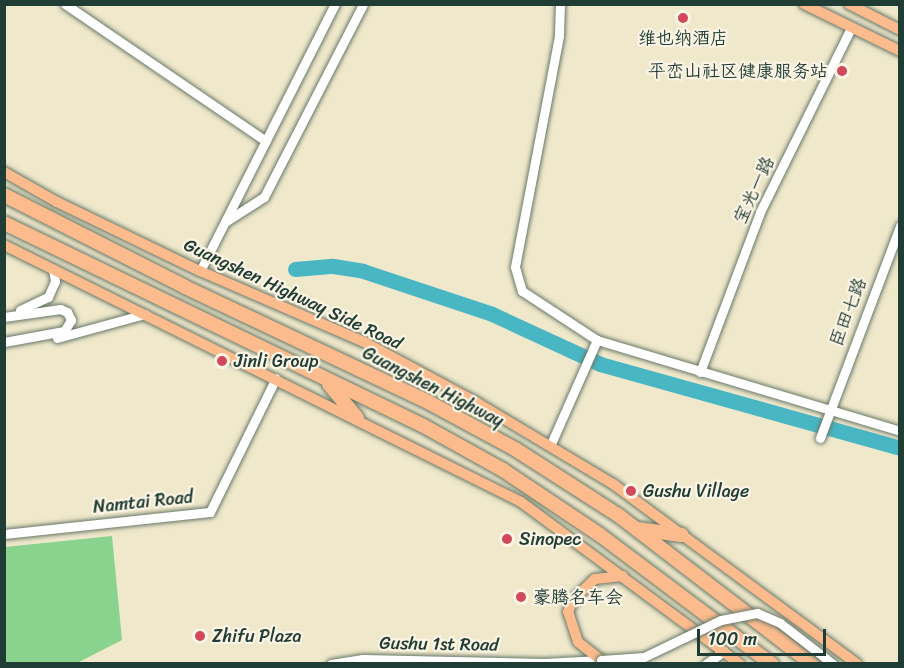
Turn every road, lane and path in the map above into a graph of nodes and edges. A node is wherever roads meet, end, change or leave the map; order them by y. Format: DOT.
graph roads {
  1 [pos="65,4"];
  2 [pos="336,4"];
  3 [pos="363,4"];
  4 [pos="560,4"];
  5 [pos="804,4"];
  6 [pos="849,4"];
  7 [pos="80,9"];
  8 [pos="851,28"];
  9 [pos="900,30"];
  10 [pos="900,51"];
  11 [pos="266,141"];
  12 [pos="4,172"];
  13 [pos="4,195"];
  14 [pos="225,222"];
  15 [pos="4,223"];
  16 [pos="900,226"];
  17 [pos="4,245"];
  18 [pos="53,270"];
  19 [pos="200,271"];
  20 [pos="145,314"];
  21 [pos="4,315"];
  22 [pos="597,340"];
  23 [pos="4,344"];
  24 [pos="700,372"];
  25 [pos="276,378"];
  26 [pos="326,380"];
  27 [pos="827,411"];
  28 [pos="357,418"];
  29 [pos="900,430"];
  30 [pos="820,438"];
  31 [pos="550,446"];
  32 [pos="636,529"];
  33 [pos="4,534"];
  34 [pos="682,535"];
  35 [pos="625,577"];
  36 [pos="724,651"];
  37 [pos="601,660"];
  38 [pos="331,663"];
  39 [pos="545,663"];
  40 [pos="706,663"];
  41 [pos="740,663"];
  42 [pos="772,663"];
  43 [pos="812,663"];
  44 [pos="833,663"];
  45 [pos="857,663"];
  1 -- 7 [label="street"];
  2 -- 11 [label="street"];
  3 -- 14 [label="street"];
  4 -- 22 [label="street"];
  5 -- 8 [label="main road"];
  6 -- 9 [label="main road"];
  7 -- 11 [label="street"];
  8 -- 10 [label="main road"];
  8 -- 24 [label="street, 宝光一路"];
  11 -- 14 [label="street"];
  12 -- 19 [label="main road, Guangshen Highway Side Road"];
  13 -- 32 [label="highway, Guangshen Highway"];
  14 -- 19 [label="street"];
  15 -- 26 [label="highway"];
  16 -- 27 [label="street, 臣田七路"];
  17 -- 18 [label="main road"];
  18 -- 20 [label="main road"];
  18 -- 21 [label="street"];
  19 -- 31 [label="main road, Guangshen Highway Side Road"];
  20 -- 23 [label="street"];
  20 -- 25 [label="main road"];
  21 -- 23 [label="street"];
  22 -- 24 [label="street"];
  22 -- 31 [label="street"];
  24 -- 27 [label="street"];
  25 -- 28 [label="main road"];
  25 -- 33 [label="street, Namtai Road"];
  26 -- 28 [label="highway"];
  26 -- 42 [label="highway"];
  27 -- 29 [label="street"];
  27 -- 30 [label="street, 臣田七路"];
  28 -- 35 [label="main road"];
  31 -- 34 [label="main road, Guangshen Highway Side Road"];
  32 -- 34 [label="highway"];
  32 -- 43 [label="highway, Guangshen Highway"];
  34 -- 45 [label="main road, Guangshen Highway Side Road"];
  35 -- 36 [label="main road"];
  35 -- 37 [label="main road"];
  36 -- 40 [label="street"];
  36 -- 41 [label="main road"];
  37 -- 39 [label="street, Gushu 1st Road"];
  37 -- 44 [label="street, bridge"];
  38 -- 39 [label="street, Gushu 1st Road"];
}
